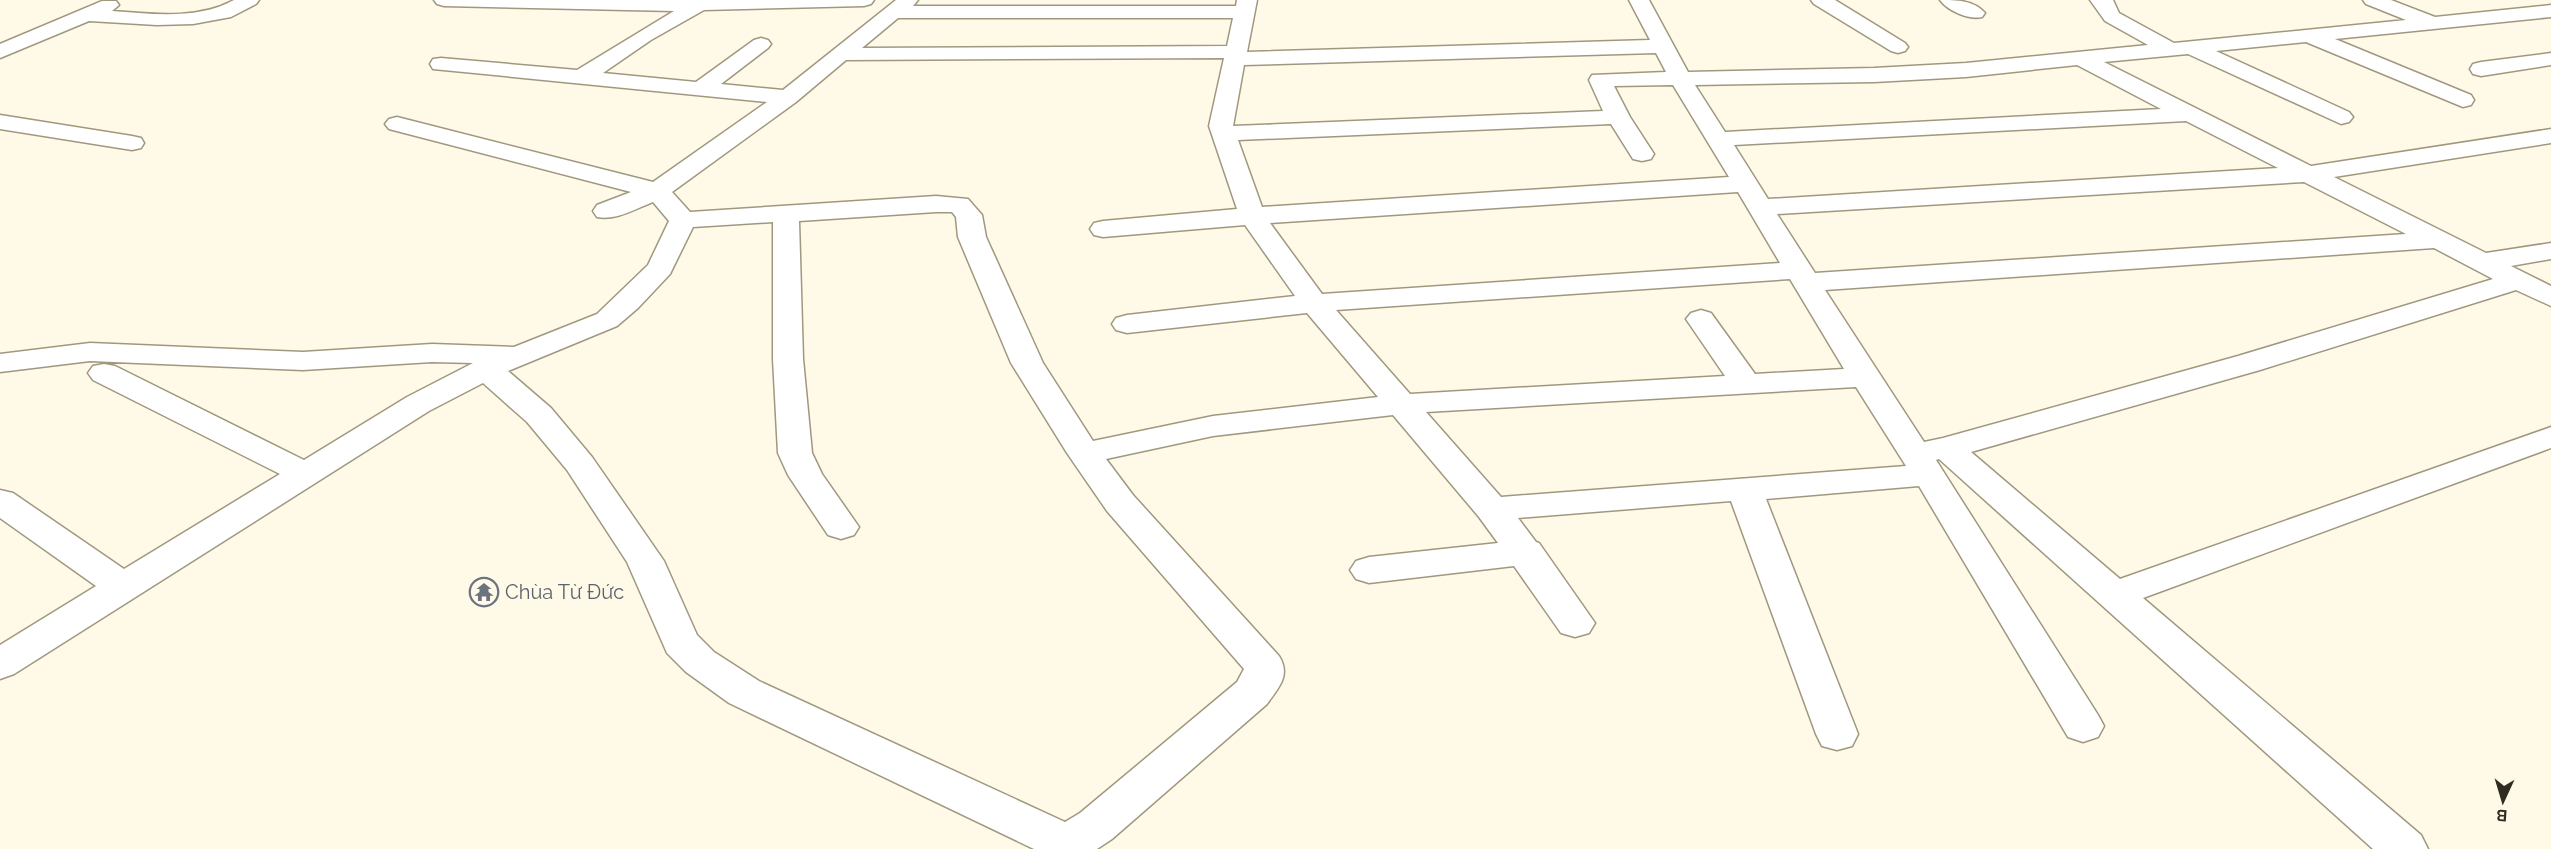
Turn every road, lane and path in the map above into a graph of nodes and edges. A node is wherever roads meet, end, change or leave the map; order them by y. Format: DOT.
graph roads {
  1 [pos="118,0"];
  2 [pos="249,0"];
  3 [pos="444,0"];
  4 [pos="864,0"];
  5 [pos="1639,0"];
  6 [pos="1821,0"];
  7 [pos="1950,0"];
  8 [pos="2100,0"];
  9 [pos="2373,0"];
  10 [pos="661,1"];
  11 [pos="701,4"];
  12 [pos="900,6"];
  13 [pos="1246,6"];
  14 [pos="2551,11"];
  15 [pos="1974,13"];
  16 [pos="89,15"];
  17 [pos="2436,24"];
  18 [pos="2308,35"];
  19 [pos="761,44"];
  20 [pos="1664,46"];
  21 [pos="1898,46"];
  22 [pos="2182,49"];
  23 [pos="0,52"];
  24 [pos="840,54"];
  25 [pos="1237,56"];
  26 [pos="2551,59"];
  27 [pos="2083,60"];
  28 [pos="441,64"];
  29 [pos="2481,69"];
  30 [pos="580,78"];
  31 [pos="1680,78"];
  32 [pos="700,90"];
  33 [pos="788,97"];
  34 [pos="2463,100"];
  35 [pos="2192,114"];
  36 [pos="1618,117"];
  37 [pos="2342,117"];
  38 [pos="0,122"];
  39 [pos="397,124"];
  40 [pos="1224,133"];
  41 [pos="2551,135"];
  42 [pos="1720,139"];
  43 [pos="132,143"];
  44 [pos="1642,154"];
  45 [pos="2306,174"];
  46 [pos="657,191"];
  47 [pos="1753,196"];
  48 [pos="606,211"];
  49 [pos="786,212"];
  50 [pos="1252,216"];
  51 [pos="683,220"];
  52 [pos="1103,229"];
  53 [pos="2437,240"];
  54 [pos="2551,251"];
  55 [pos="2483,262"];
  56 [pos="1802,276"];
  57 [pos="2519,280"];
  58 [pos="2551,297"];
  59 [pos="1314,303"];
  60 [pos="1701,319"];
  61 [pos="1127,324"];
  62 [pos="502,362"];
  63 [pos="0,363"];
  64 [pos="104,373"];
  65 [pos="1865,377"];
  66 [pos="1746,384"];
  67 [pos="1402,404"];
  68 [pos="2551,437"];
  69 [pos="1084,453"];
  70 [pos="1930,459"];
  71 [pos="306,474"];
  72 [pos="1744,488"];
  73 [pos="0,501"];
  74 [pos="1492,508"];
  75 [pos="842,527"];
  76 [pos="1526,552"];
  77 [pos="1369,570"];
  78 [pos="125,588"];
  79 [pos="2113,595"];
  80 [pos="1575,623"];
  81 [pos="0,663"];
  82 [pos="2083,726"];
  83 [pos="1838,734"];
  84 [pos="1065,846"];
  85 [pos="2405,849"];
  1 -- 16 [label="street"];
  2 -- 16 [label="street"];
  3 -- 10 [label="street"];
  4 -- 11 [label="street"];
  5 -- 20 [label="street"];
  6 -- 21 [label="street"];
  7 -- 15 [label="street"];
  8 -- 22 [label="street"];
  9 -- 17 [label="street"];
  10 -- 11 [label="street"];
  11 -- 30 [label="street"];
  12 -- 13 [label="street"];
  12 -- 24 [label="street"];
  13 -- 25 [label="street"];
  14 -- 17 [label="street"];
  16 -- 23 [label="street"];
  17 -- 18 [label="street"];
  18 -- 22 [label="street"];
  18 -- 34 [label="street"];
  19 -- 32 [label="street"];
  20 -- 25 [label="street"];
  20 -- 31 [label="street"];
  22 -- 27 [label="street"];
  22 -- 37 [label="street"];
  24 -- 25 [label="street"];
  24 -- 33 [label="street"];
  25 -- 40 [label="street"];
  26 -- 29 [label="street"];
  27 -- 31 [label="street"];
  27 -- 35 [label="street"];
  28 -- 30 [label="street"];
  30 -- 32 [label="street"];
  31 -- 36 [label="street"];
  31 -- 42 [label="street"];
  32 -- 33 [label="street"];
  33 -- 46 [label="street"];
  35 -- 42 [label="street"];
  35 -- 45 [label="street"];
  36 -- 40 [label="street"];
  36 -- 44 [label="street"];
  38 -- 43 [label="street"];
  39 -- 46 [label="street"];
  40 -- 50 [label="street"];
  41 -- 45 [label="street"];
  42 -- 47 [label="street"];
  45 -- 47 [label="street"];
  45 -- 53 [label="street"];
  46 -- 48 [label="street"];
  46 -- 51 [label="street"];
  47 -- 50 [label="street"];
  47 -- 56 [label="street"];
  49 -- 51 [label="street"];
  49 -- 69 [label="street"];
  49 -- 75 [label="street"];
  50 -- 52 [label="street"];
  50 -- 59 [label="street"];
  51 -- 62 [label="street"];
  53 -- 55 [label="street"];
  53 -- 56 [label="street"];
  54 -- 55 [label="street"];
  55 -- 57 [label="street"];
  56 -- 59 [label="street"];
  56 -- 65 [label="street"];
  57 -- 58 [label="street"];
  57 -- 70 [label="street"];
  59 -- 61 [label="street"];
  59 -- 67 [label="street"];
  60 -- 66 [label="street"];
  62 -- 63 [label="street"];
  62 -- 71 [label="street"];
  62 -- 84 [label="street"];
  64 -- 71 [label="street"];
  65 -- 66 [label="street"];
  65 -- 70 [label="street"];
  66 -- 67 [label="street"];
  67 -- 69 [label="street"];
  67 -- 74 [label="street"];
  68 -- 79 [label="street"];
  69 -- 84 [label="street"];
  70 -- 72 [label="street"];
  70 -- 79 [label="street"];
  70 -- 82 [label="street"];
  71 -- 78 [label="street"];
  72 -- 74 [label="street"];
  72 -- 83 [label="street"];
  73 -- 78 [label="street"];
  74 -- 76 [label="street"];
  76 -- 77 [label="street"];
  76 -- 80 [label="street"];
  78 -- 81 [label="street"];
  79 -- 85 [label="street"];
}
